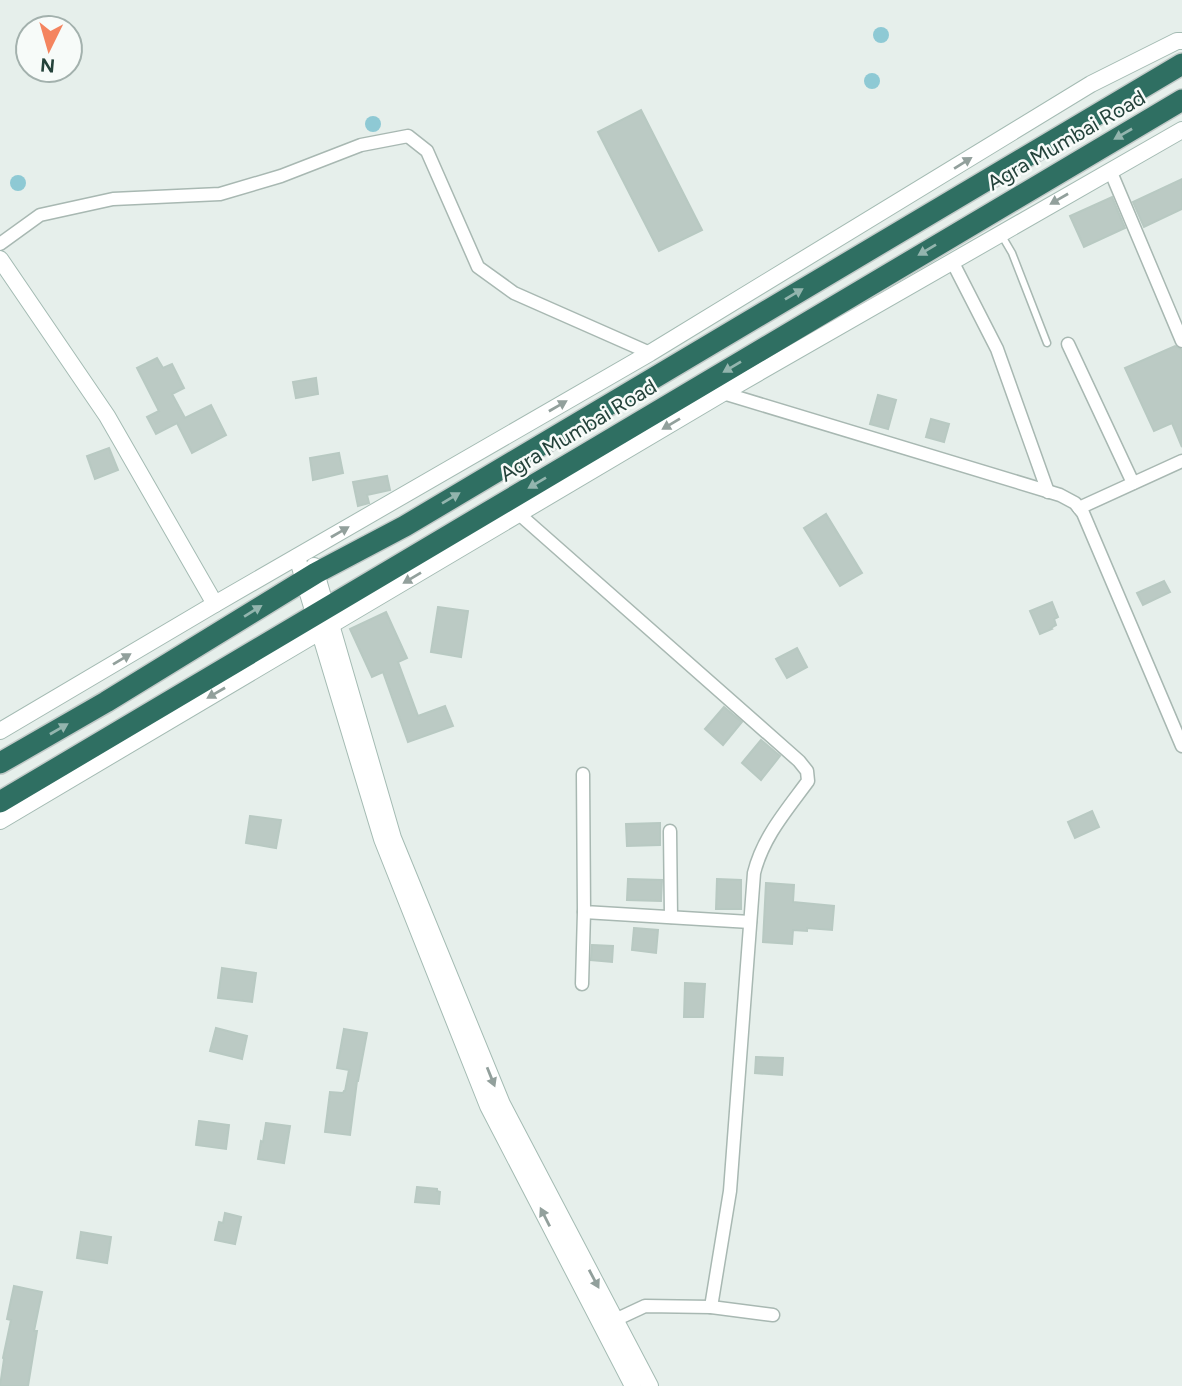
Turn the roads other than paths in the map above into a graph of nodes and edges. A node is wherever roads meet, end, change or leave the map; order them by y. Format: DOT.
graph roads {
  1 [pos="1182,41"];
  2 [pos="1182,64"];
  3 [pos="1182,100"];
  4 [pos="1182,130"];
  5 [pos="1110,170"];
  6 [pos="1001,233"];
  7 [pos="0,244"];
  8 [pos="0,259"];
  9 [pos="953,261"];
  10 [pos="1182,341"];
  11 [pos="1048,344"];
  12 [pos="1068,344"];
  13 [pos="650,354"];
  14 [pos="723,393"];
  15 [pos="1182,461"];
  16 [pos="1133,483"];
  17 [pos="1048,492"];
  18 [pos="1079,508"];
  19 [pos="519,514"];
  20 [pos="303,553"];
  21 [pos="310,576"];
  22 [pos="215,604"];
  23 [pos="323,621"];
  24 [pos="0,731"];
  25 [pos="1182,746"];
  26 [pos="0,764"];
  27 [pos="583,774"];
  28 [pos="0,802"];
  29 [pos="0,821"];
  30 [pos="670,831"];
  31 [pos="584,912"];
  32 [pos="671,917"];
  33 [pos="750,922"];
  34 [pos="582,984"];
  35 [pos="711,1307"];
  36 [pos="773,1315"];
  37 [pos="615,1320"];
  38 [pos="633,1386"];
  39 [pos="650,1386"];
  13 -- 1 [label="street, one-way"];
  21 -- 2 [label="highway, Agra Mumbai Road, one-way"];
  3 -- 23 [label="highway, Agra Mumbai Road, one-way"];
  4 -- 5 [label="street"];
  5 -- 6 [label="street, one-way"];
  5 -- 10 [label="street"];
  6 -- 9 [label="street"];
  6 -- 11 [label="lane"];
  7 -- 13 [label="street"];
  8 -- 22 [label="street"];
  9 -- 14 [label="street"];
  9 -- 17 [label="street"];
  12 -- 16 [label="street"];
  20 -- 13 [label="street, one-way"];
  14 -- 17 [label="street"];
  14 -- 19 [label="street, one-way"];
  15 -- 16 [label="street"];
  16 -- 18 [label="street"];
  17 -- 18 [label="street"];
  18 -- 25 [label="street"];
  19 -- 23 [label="street, one-way"];
  19 -- 33 [label="street"];
  20 -- 21 [label="street"];
  20 -- 22 [label="street"];
  21 -- 23 [label="street"];
  26 -- 21 [label="highway, Agra Mumbai Road, one-way"];
  24 -- 22 [label="street, one-way"];
  23 -- 28 [label="highway, Agra Mumbai Road"];
  23 -- 29 [label="street, one-way"];
  23 -- 37 [label="street, one-way"];
  38 -- 23 [label="street, one-way"];
  27 -- 31 [label="street"];
  30 -- 32 [label="street"];
  31 -- 32 [label="street"];
  31 -- 34 [label="street"];
  32 -- 33 [label="street"];
  33 -- 35 [label="street"];
  35 -- 36 [label="street"];
  35 -- 37 [label="street"];
  37 -- 39 [label="street"];
}
